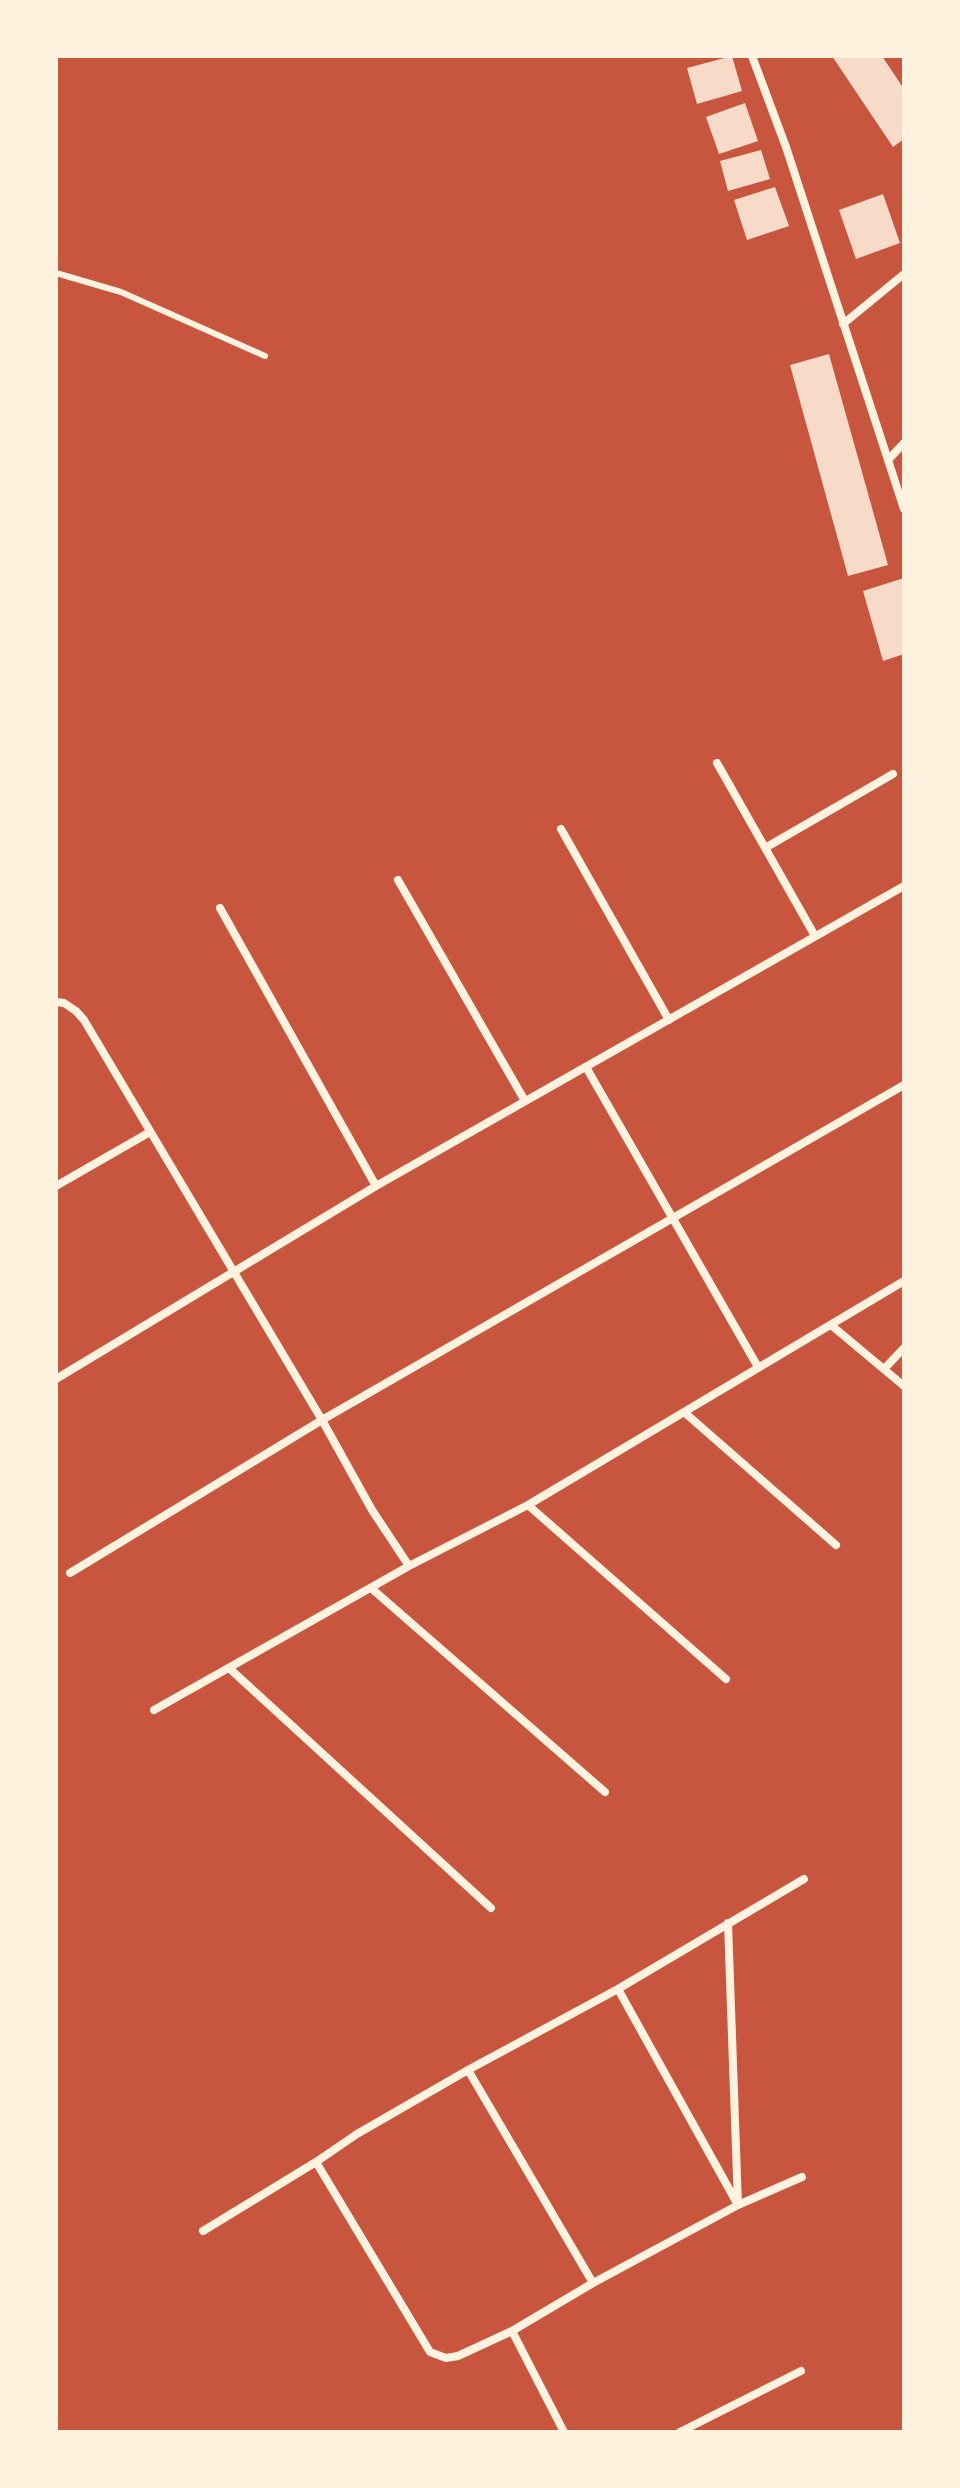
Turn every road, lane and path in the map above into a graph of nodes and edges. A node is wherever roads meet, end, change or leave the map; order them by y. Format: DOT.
graph roads {
  1 [pos="752,56"];
  2 [pos="56,273"];
  3 [pos="904,274"];
  4 [pos="843,324"];
  5 [pos="265,356"];
  6 [pos="904,443"];
  7 [pos="888,460"];
  8 [pos="904,509"];
  9 [pos="717,763"];
  10 [pos="893,774"];
  11 [pos="561,829"];
  12 [pos="765,848"];
  13 [pos="398,880"];
  14 [pos="904,886"];
  15 [pos="220,908"];
  16 [pos="815,936"];
  17 [pos="56,1002"];
  18 [pos="669,1020"];
  19 [pos="586,1067"];
  20 [pos="904,1085"];
  21 [pos="525,1101"];
  22 [pos="150,1132"];
  23 [pos="56,1186"];
  24 [pos="376,1186"];
  25 [pos="670,1218"];
  26 [pos="232,1272"];
  27 [pos="904,1281"];
  28 [pos="831,1325"];
  29 [pos="904,1348"];
  30 [pos="758,1367"];
  31 [pos="884,1369"];
  32 [pos="56,1379"];
  33 [pos="904,1386"];
  34 [pos="684,1412"];
  35 [pos="322,1420"];
  36 [pos="528,1505"];
  37 [pos="836,1545"];
  38 [pos="409,1566"];
  39 [pos="70,1573"];
  40 [pos="371,1588"];
  41 [pos="229,1668"];
  42 [pos="726,1679"];
  43 [pos="154,1710"];
  44 [pos="605,1792"];
  45 [pos="804,1879"];
  46 [pos="491,1908"];
  47 [pos="728,1923"];
  48 [pos="618,1989"];
  49 [pos="468,2070"];
  50 [pos="316,2162"];
  51 [pos="802,2177"];
  52 [pos="738,2205"];
  53 [pos="203,2231"];
  54 [pos="593,2283"];
  55 [pos="512,2331"];
  56 [pos="801,2371"];
  57 [pos="564,2432"];
  58 [pos="680,2432"];
  1 -- 4 [label="street"];
  2 -- 5 [label="lane"];
  3 -- 4 [label="street"];
  4 -- 7 [label="street"];
  6 -- 7 [label="street"];
  7 -- 8 [label="street"];
  9 -- 12 [label="street"];
  10 -- 12 [label="street"];
  11 -- 18 [label="street"];
  12 -- 16 [label="street"];
  13 -- 21 [label="street"];
  14 -- 16 [label="street"];
  15 -- 24 [label="street"];
  16 -- 18 [label="street"];
  17 -- 22 [label="street"];
  18 -- 19 [label="street"];
  19 -- 21 [label="street"];
  19 -- 25 [label="street"];
  20 -- 25 [label="street"];
  21 -- 24 [label="street"];
  22 -- 23 [label="street"];
  22 -- 26 [label="street"];
  24 -- 26 [label="street"];
  25 -- 30 [label="street"];
  25 -- 35 [label="street"];
  26 -- 32 [label="street"];
  26 -- 35 [label="street"];
  27 -- 28 [label="street"];
  28 -- 30 [label="street"];
  28 -- 31 [label="street"];
  29 -- 31 [label="street"];
  30 -- 34 [label="street"];
  31 -- 33 [label="street"];
  34 -- 36 [label="street"];
  34 -- 37 [label="street"];
  35 -- 38 [label="street"];
  35 -- 39 [label="street"];
  36 -- 38 [label="street"];
  36 -- 42 [label="street"];
  38 -- 40 [label="street"];
  40 -- 41 [label="street"];
  40 -- 44 [label="street"];
  41 -- 43 [label="street"];
  41 -- 46 [label="street"];
  45 -- 47 [label="street"];
  47 -- 48 [label="street"];
  47 -- 52 [label="street"];
  48 -- 49 [label="street"];
  48 -- 52 [label="street"];
  49 -- 50 [label="street"];
  49 -- 54 [label="street"];
  50 -- 53 [label="street"];
  50 -- 55 [label="street"];
  51 -- 52 [label="street"];
  52 -- 54 [label="street"];
  54 -- 55 [label="street"];
  55 -- 57 [label="street"];
  56 -- 58 [label="street"];
}
